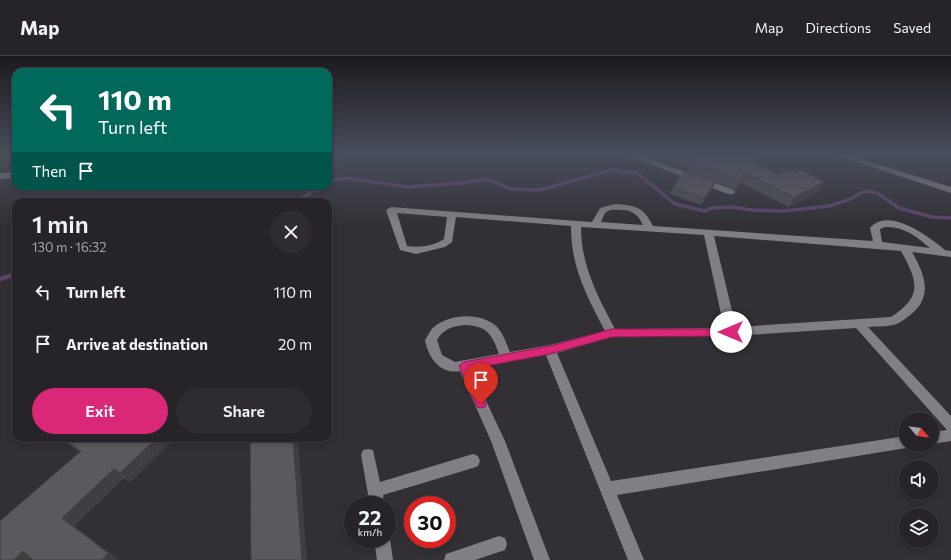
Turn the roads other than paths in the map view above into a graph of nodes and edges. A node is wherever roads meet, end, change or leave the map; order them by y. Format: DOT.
graph roads {
  1 [pos="692,178"];
  2 [pos="911,178"];
  3 [pos="951,190"];
  4 [pos="731,192"];
  5 [pos="452,215"];
  6 [pos="576,223"];
  7 [pos="596,224"];
  8 [pos="649,228"];
  9 [pos="708,232"];
  10 [pos="878,244"];
  11 [pos="904,247"];
  12 [pos="946,253"];
  13 [pos="859,324"];
  14 [pos="731,332"];
  15 [pos="612,333"];
  16 [pos="550,350"];
  17 [pos="506,358"];
  18 [pos="464,366"];
  19 [pos="951,425"];
  20 [pos="951,435"];
  21 [pos="939,437"];
  22 [pos="899,443"];
  23 [pos="368,455"];
  24 [pos="473,462"];
  25 [pos="607,489"];
  26 [pos="375,496"];
  27 [pos="380,496"];
  28 [pos="499,544"];
  29 [pos="384,548"];
  30 [pos="386,560"];
  31 [pos="452,560"];
  32 [pos="542,560"];
  33 [pos="636,560"];
  1 -- 4 [label="street"];
  2 -- 3 [label="street"];
  5 -- 5 [label="street"];
  5 -- 6 [label="street"];
  6 -- 7 [label="street"];
  6 -- 15 [label="street"];
  7 -- 8 [label="street"];
  7 -- 8 [label="street"];
  8 -- 9 [label="street"];
  9 -- 10 [label="street"];
  9 -- 14 [label="street"];
  10 -- 11 [label="street"];
  10 -- 12 [label="street"];
  11 -- 12 [label="street"];
  11 -- 13 [label="street"];
  13 -- 14 [label="street"];
  13 -- 19 [label="street"];
  14 -- 15 [label="street"];
  15 -- 16 [label="street"];
  16 -- 17 [label="street"];
  16 -- 25 [label="street"];
  17 -- 18 [label="street"];
  17 -- 18 [label="street"];
  18 -- 32 [label="street"];
  20 -- 21 [label="street"];
  22 -- 25 [label="street"];
  23 -- 26 [label="street"];
  24 -- 27 [label="street"];
  25 -- 33 [label="street"];
  28 -- 31 [label="street"];
  29 -- 30 [label="street"];
}
